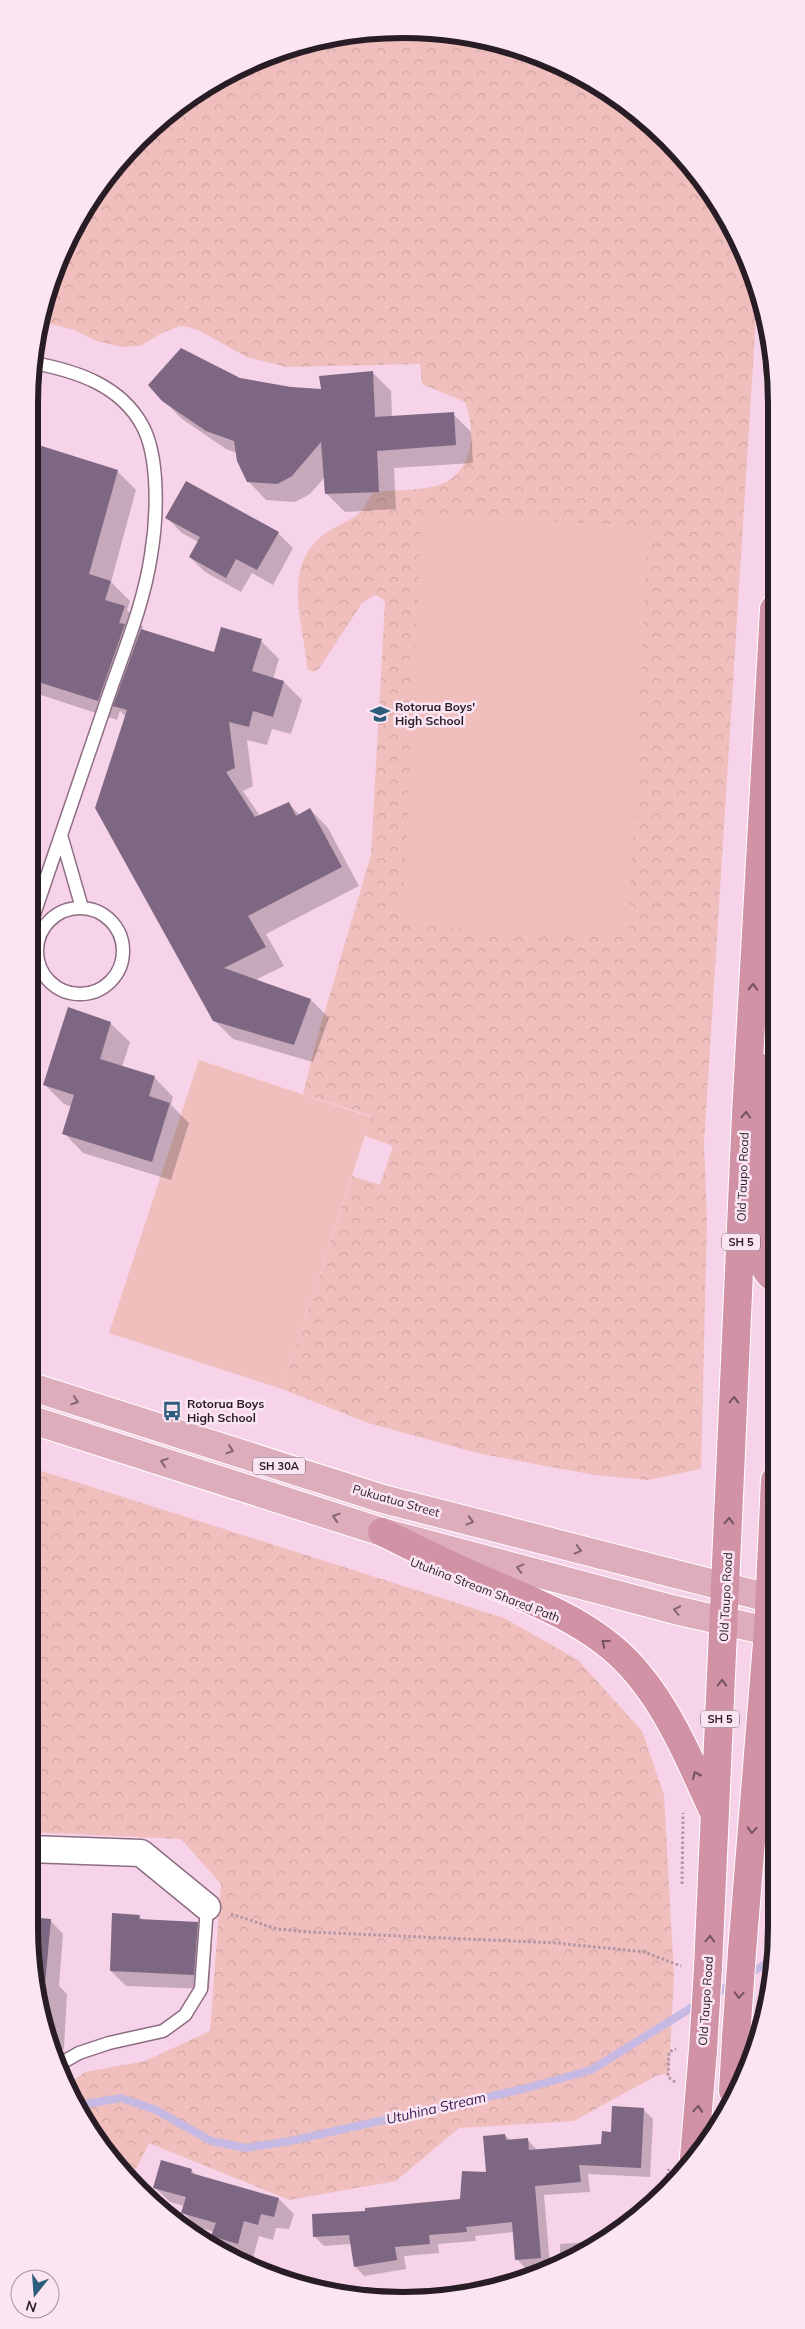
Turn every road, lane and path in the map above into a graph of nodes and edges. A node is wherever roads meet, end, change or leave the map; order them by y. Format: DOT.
graph roads {
  1 [pos="40,365"];
  2 [pos="768,834"];
  3 [pos="61,835"];
  4 [pos="38,903"];
  5 [pos="82,908"];
  6 [pos="38,938"];
  7 [pos="38,971"];
  8 [pos="750,1035"];
  9 [pos="768,1274"];
  10 [pos="38,1389"];
  11 [pos="38,1422"];
  12 [pos="382,1532"];
  13 [pos="726,1588"];
  14 [pos="768,1598"];
  15 [pos="724,1620"];
  16 [pos="768,1631"];
  17 [pos="682,1805"];
  18 [pos="716,1819"];
  19 [pos="38,1849"];
  20 [pos="683,1892"];
  21 [pos="207,1907"];
  22 [pos="696,1968"];
  23 [pos="63,2062"];
  24 [pos="734,2080"];
  25 [pos="695,2145"];
  1 -- 3 [label="lane"];
  8 -- 2 [label="highway, Old Taupo Road / SH 5, one-way"];
  3 -- 4 [label="lane"];
  3 -- 5 [label="lane"];
  5 -- 6 [label="lane"];
  5 -- 7 [label="lane"];
  8 -- 9 [label="highway, Old Taupo Road / SH 5"];
  13 -- 8 [label="highway, Old Taupo Road / SH 5, one-way"];
  10 -- 13 [label="main road, Pukuatua Street / SH 30A, one-way"];
  12 -- 11 [label="main road, SH 30A, one-way"];
  15 -- 12 [label="main road, SH 30A, one-way"];
  18 -- 12 [label="highway, one-way"];
  13 -- 14 [label="main road, Pukuatua Street / SH 30A"];
  13 -- 15 [label="highway, Old Taupo Road / SH 5"];
  15 -- 16 [label="main road, SH 30A"];
  18 -- 15 [label="highway, Old Taupo Road / SH 5, one-way"];
  16 -- 24 [label="highway, one-way, bridge"];
  17 -- 20 [label="path"];
  22 -- 18 [label="highway, Old Taupo Road / SH 5, one-way"];
  19 -- 21 [label="street"];
  21 -- 22 [label="path"];
  21 -- 23 [label="lane"];
  25 -- 22 [label="highway, Old Taupo Road / SH 5, one-way, bridge"];
}
